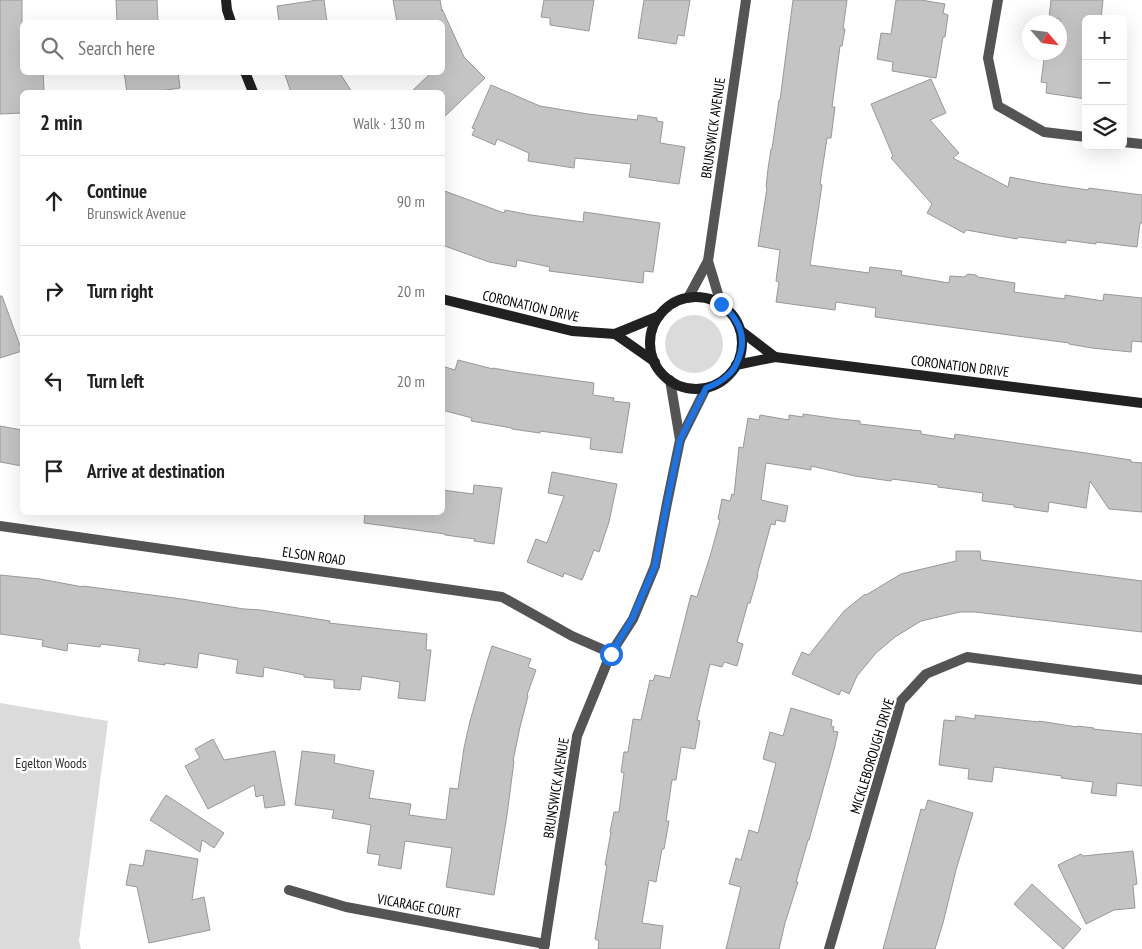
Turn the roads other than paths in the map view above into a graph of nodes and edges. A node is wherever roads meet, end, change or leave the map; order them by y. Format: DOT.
graph roads {
  1 [pos="226,0"];
  2 [pos="746,0"];
  3 [pos="998,0"];
  4 [pos="230,20"];
  5 [pos="246,75"];
  6 [pos="252,90"];
  7 [pos="1082,137"];
  8 [pos="1127,142"];
  9 [pos="1142,144"];
  10 [pos="708,261"];
  11 [pos="688,298"];
  12 [pos="445,300"];
  13 [pos="721,304"];
  14 [pos="659,316"];
  15 [pos="741,331"];
  16 [pos="615,334"];
  17 [pos="775,357"];
  18 [pos="655,362"];
  19 [pos="736,366"];
  20 [pos="670,380"];
  21 [pos="706,388"];
  22 [pos="1142,403"];
  23 [pos="680,440"];
  24 [pos="0,526"];
  25 [pos="611,654"];
  26 [pos="1142,680"];
  27 [pos="289,890"];
  28 [pos="544,946"];
  29 [pos="829,949"];
  1 -- 4 [label="street"];
  2 -- 10 [label="street, BRUNSWICK AVENUE"];
  3 -- 7 [label="street"];
  5 -- 6 [label="street"];
  8 -- 9 [label="street"];
  10 -- 11 [label="street, BRUNSWICK AVENUE"];
  10 -- 13 [label="street, BRUNSWICK AVENUE"];
  11 -- 13 [label="street"];
  11 -- 14 [label="street"];
  12 -- 16 [label="street, CORONATION DRIVE"];
  13 -- 15 [label="street"];
  14 -- 16 [label="street, CORONATION DRIVE"];
  14 -- 18 [label="street"];
  15 -- 17 [label="street"];
  15 -- 19 [label="street"];
  16 -- 18 [label="street"];
  17 -- 19 [label="street, CORONATION DRIVE"];
  17 -- 22 [label="street, CORONATION DRIVE"];
  18 -- 20 [label="street"];
  19 -- 21 [label="street"];
  20 -- 21 [label="street"];
  20 -- 23 [label="street, BRUNSWICK AVENUE"];
  21 -- 23 [label="street, BRUNSWICK AVENUE"];
  23 -- 25 [label="street, BRUNSWICK AVENUE"];
  24 -- 25 [label="street, ELSON ROAD"];
  25 -- 28 [label="street, BRUNSWICK AVENUE"];
  26 -- 29 [label="street, MICKLEBOROUGH DRIVE"];
  27 -- 28 [label="street, VICARAGE COURT"];
}
